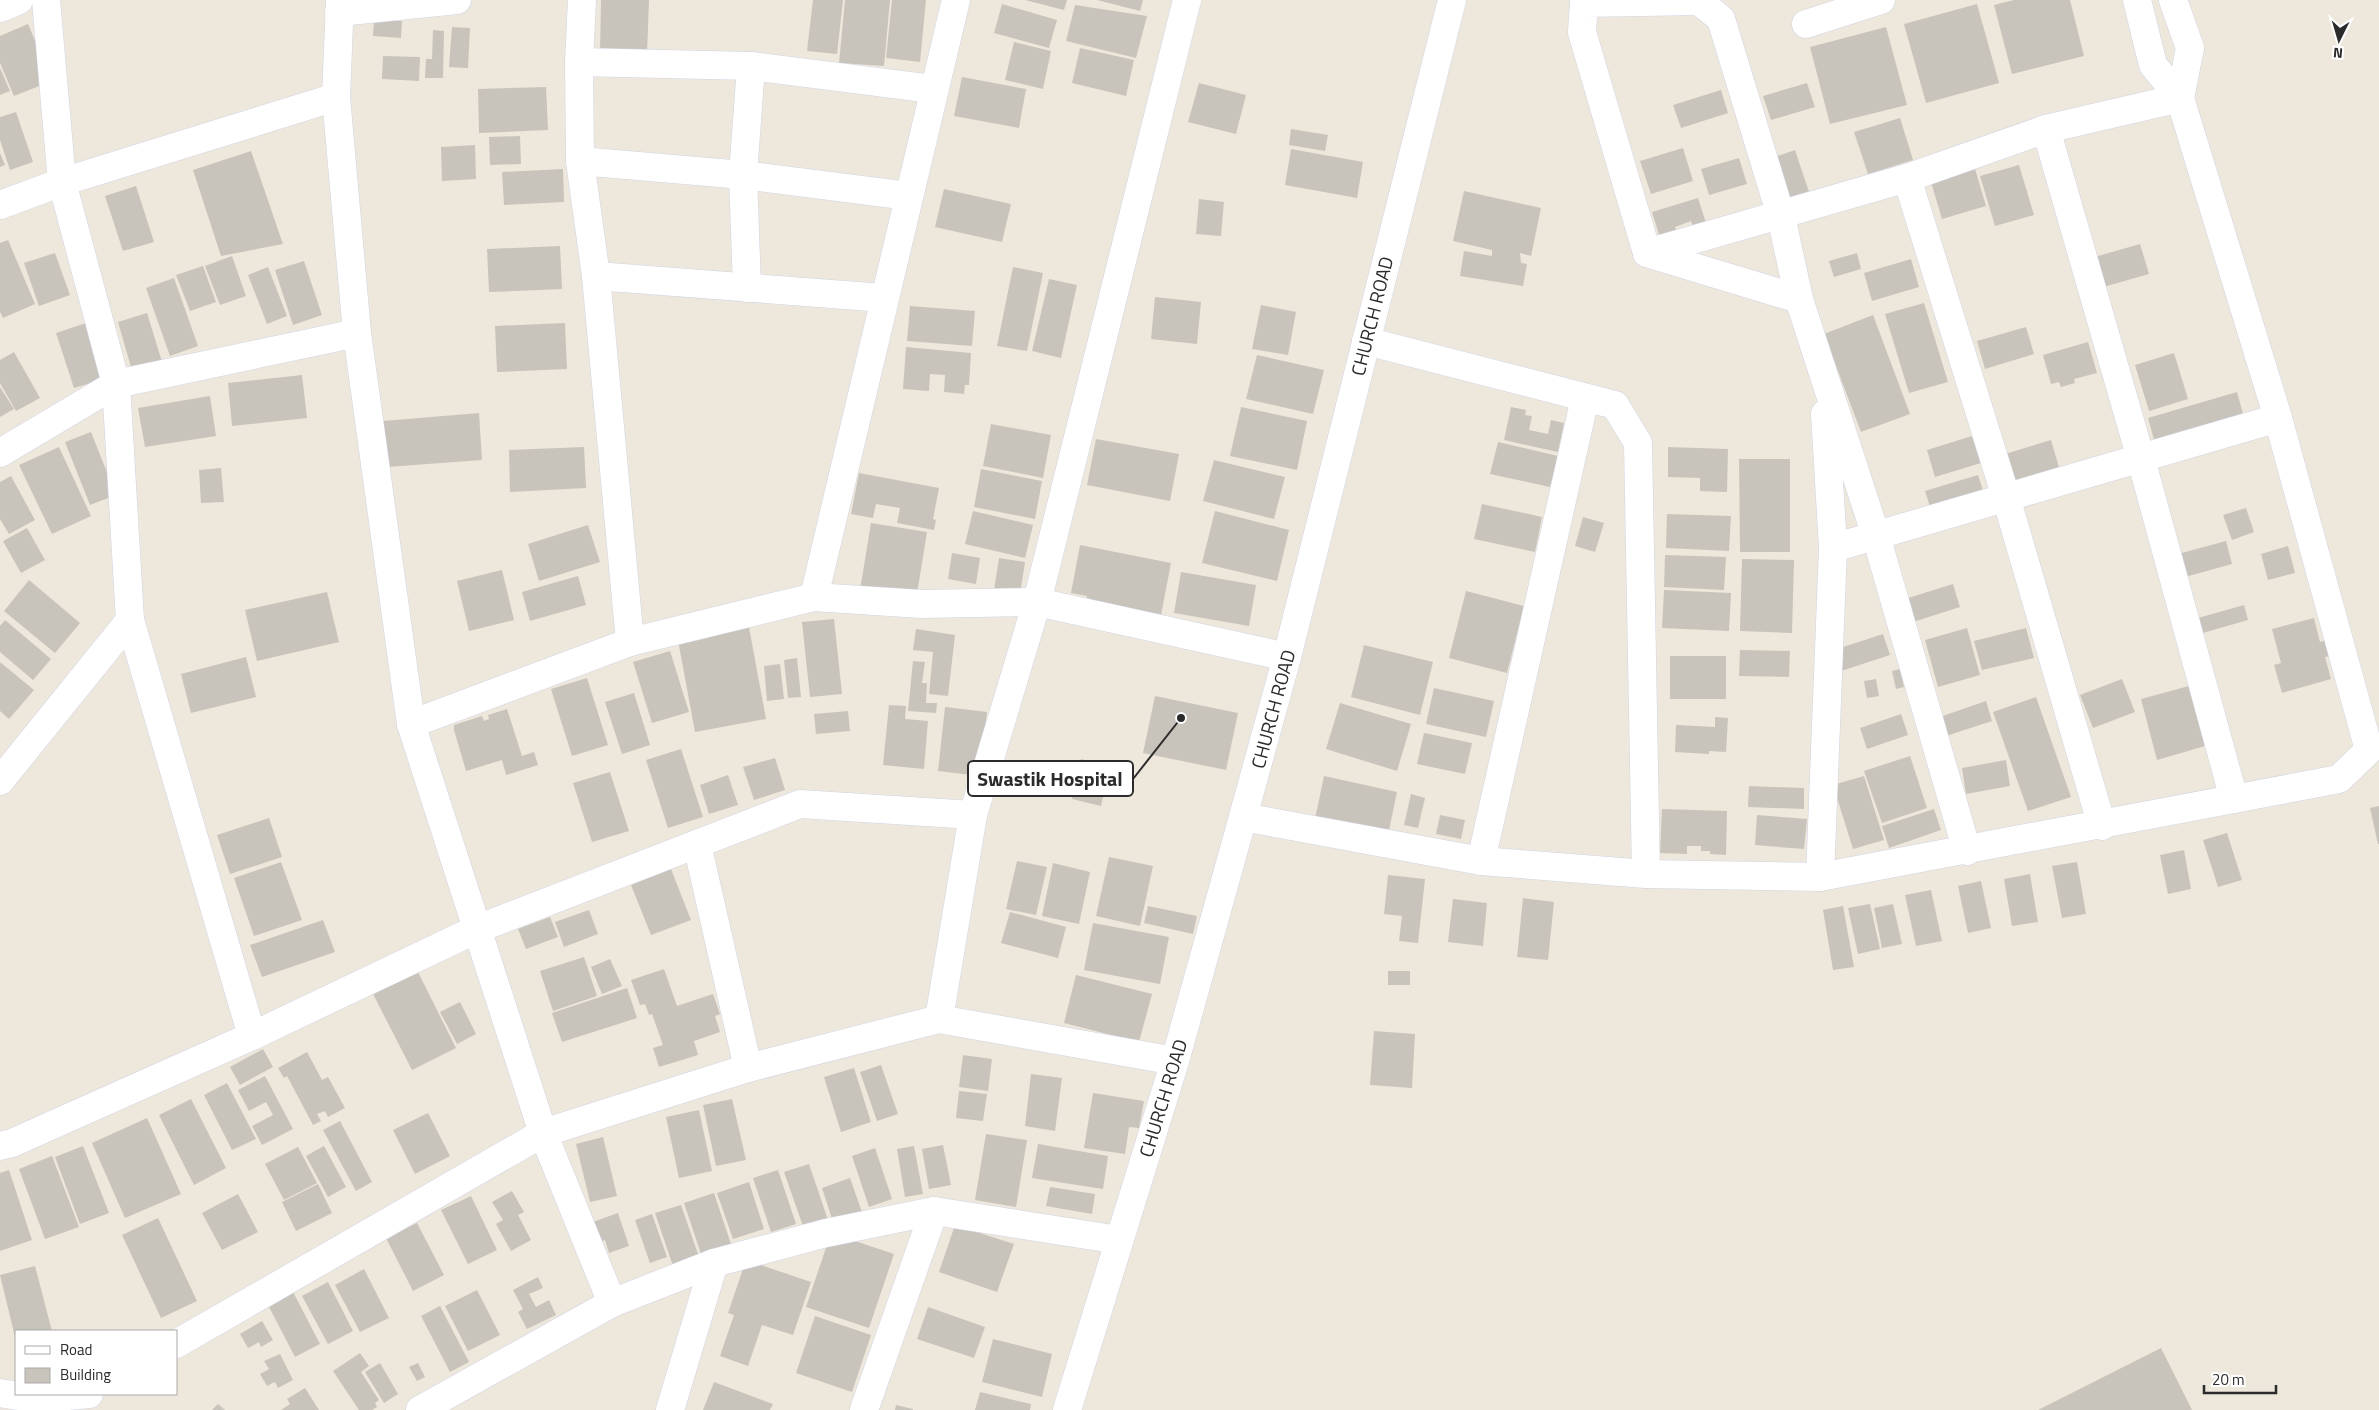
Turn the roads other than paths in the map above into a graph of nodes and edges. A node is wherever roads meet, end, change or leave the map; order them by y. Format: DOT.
graph roads {
  1 [pos="18,0"];
  2 [pos="46,0"];
  3 [pos="457,0"];
  4 [pos="582,0"];
  5 [pos="956,0"];
  6 [pos="1187,0"];
  7 [pos="1452,0"];
  8 [pos="1881,0"];
  9 [pos="2136,0"];
  10 [pos="2174,0"];
  11 [pos="340,6"];
  12 [pos="0,8"];
  13 [pos="1806,24"];
  14 [pos="579,62"];
  15 [pos="751,66"];
  16 [pos="934,89"];
  17 [pos="336,97"];
  18 [pos="2180,98"];
  19 [pos="2046,129"];
  20 [pos="580,161"];
  21 [pos="742,175"];
  22 [pos="1907,178"];
  23 [pos="62,182"];
  24 [pos="909,196"];
  25 [pos="0,205"];
  26 [pos="1781,216"];
  27 [pos="1647,252"];
  28 [pos="596,276"];
  29 [pos="747,288"];
  30 [pos="884,298"];
  31 [pos="1799,299"];
  32 [pos="357,333"];
  33 [pos="1366,341"];
  34 [pos="1823,377"];
  35 [pos="116,384"];
  36 [pos="1585,398"];
  37 [pos="2278,418"];
  38 [pos="0,453"];
  39 [pos="2141,458"];
  40 [pos="2006,498"];
  41 [pos="1876,536"];
  42 [pos="1833,548"];
  43 [pos="814,597"];
  44 [pos="1037,602"];
  45 [pos="130,620"];
  46 [pos="630,642"];
  47 [pos="1287,657"];
  48 [pos="411,724"];
  49 [pos="0,781"];
  50 [pos="2234,799"];
  51 [pos="973,815"];
  52 [pos="1243,816"];
  53 [pos="2102,826"];
  54 [pos="697,844"];
  55 [pos="1967,851"];
  56 [pos="1481,861"];
  57 [pos="1646,874"];
  58 [pos="1820,877"];
  59 [pos="477,929"];
  60 [pos="939,1019"];
  61 [pos="252,1036"];
  62 [pos="1175,1061"];
  63 [pos="748,1068"];
  64 [pos="543,1133"];
  65 [pos="0,1146"];
  66 [pos="934,1211"];
  67 [pos="1119,1240"];
  68 [pos="714,1263"];
  69 [pos="612,1303"];
  70 [pos="178,1343"];
  71 [pos="0,1393"];
  72 [pos="79,1395"];
  73 [pos="420,1410"];
  74 [pos="670,1410"];
  75 [pos="864,1410"];
  76 [pos="1068,1410"];
  1 -- 12 [label="street"];
  2 -- 23 [label="street"];
  3 -- 11 [label="street"];
  4 -- 14 [label="street"];
  5 -- 16 [label="street"];
  6 -- 44 [label="street"];
  7 -- 33 [label="street, CHURCH ROAD"];
  8 -- 13 [label="street"];
  9 -- 18 [label="street"];
  10 -- 18 [label="street"];
  11 -- 17 [label="street"];
  14 -- 15 [label="street"];
  14 -- 20 [label="street"];
  15 -- 16 [label="street"];
  15 -- 21 [label="street"];
  16 -- 24 [label="street"];
  17 -- 23 [label="street"];
  17 -- 32 [label="street"];
  18 -- 19 [label="street"];
  18 -- 37 [label="street"];
  19 -- 22 [label="street"];
  19 -- 39 [label="street"];
  20 -- 21 [label="street"];
  20 -- 28 [label="street"];
  21 -- 24 [label="street"];
  21 -- 29 [label="street"];
  22 -- 26 [label="street"];
  22 -- 40 [label="street"];
  23 -- 25 [label="street"];
  23 -- 35 [label="street"];
  24 -- 30 [label="street"];
  26 -- 27 [label="street"];
  26 -- 27 [label="street"];
  26 -- 31 [label="street"];
  27 -- 31 [label="street"];
  28 -- 29 [label="street"];
  28 -- 46 [label="street"];
  29 -- 30 [label="street"];
  30 -- 43 [label="street"];
  31 -- 34 [label="street"];
  32 -- 35 [label="street"];
  32 -- 48 [label="street"];
  33 -- 36 [label="street"];
  33 -- 47 [label="street, CHURCH ROAD"];
  34 -- 41 [label="street"];
  34 -- 42 [label="street"];
  35 -- 38 [label="street"];
  35 -- 45 [label="street"];
  36 -- 56 [label="street"];
  36 -- 57 [label="street"];
  37 -- 39 [label="street"];
  37 -- 50 [label="street"];
  39 -- 40 [label="street"];
  39 -- 50 [label="street"];
  40 -- 41 [label="street"];
  40 -- 53 [label="street"];
  41 -- 42 [label="street"];
  41 -- 55 [label="street"];
  42 -- 58 [label="street"];
  43 -- 44 [label="street"];
  43 -- 46 [label="street"];
  44 -- 47 [label="street"];
  44 -- 51 [label="street"];
  45 -- 49 [label="street"];
  45 -- 61 [label="street"];
  46 -- 48 [label="street"];
  47 -- 52 [label="street, CHURCH ROAD"];
  48 -- 59 [label="street"];
  50 -- 53 [label="street"];
  51 -- 54 [label="street"];
  51 -- 60 [label="street"];
  52 -- 56 [label="street"];
  52 -- 62 [label="street, CHURCH ROAD"];
  53 -- 55 [label="street"];
  54 -- 59 [label="street"];
  54 -- 63 [label="street"];
  55 -- 58 [label="street"];
  56 -- 57 [label="street"];
  57 -- 58 [label="street"];
  59 -- 61 [label="street"];
  59 -- 64 [label="street"];
  60 -- 62 [label="street"];
  60 -- 63 [label="street"];
  61 -- 65 [label="street"];
  62 -- 67 [label="street, CHURCH ROAD"];
  63 -- 64 [label="street"];
  64 -- 69 [label="street"];
  64 -- 70 [label="street"];
  66 -- 67 [label="street"];
  66 -- 68 [label="street"];
  66 -- 75 [label="street"];
  67 -- 76 [label="street, CHURCH ROAD"];
  68 -- 69 [label="street"];
  68 -- 74 [label="street"];
  69 -- 73 [label="street"];
  71 -- 72 [label="street"];
}
